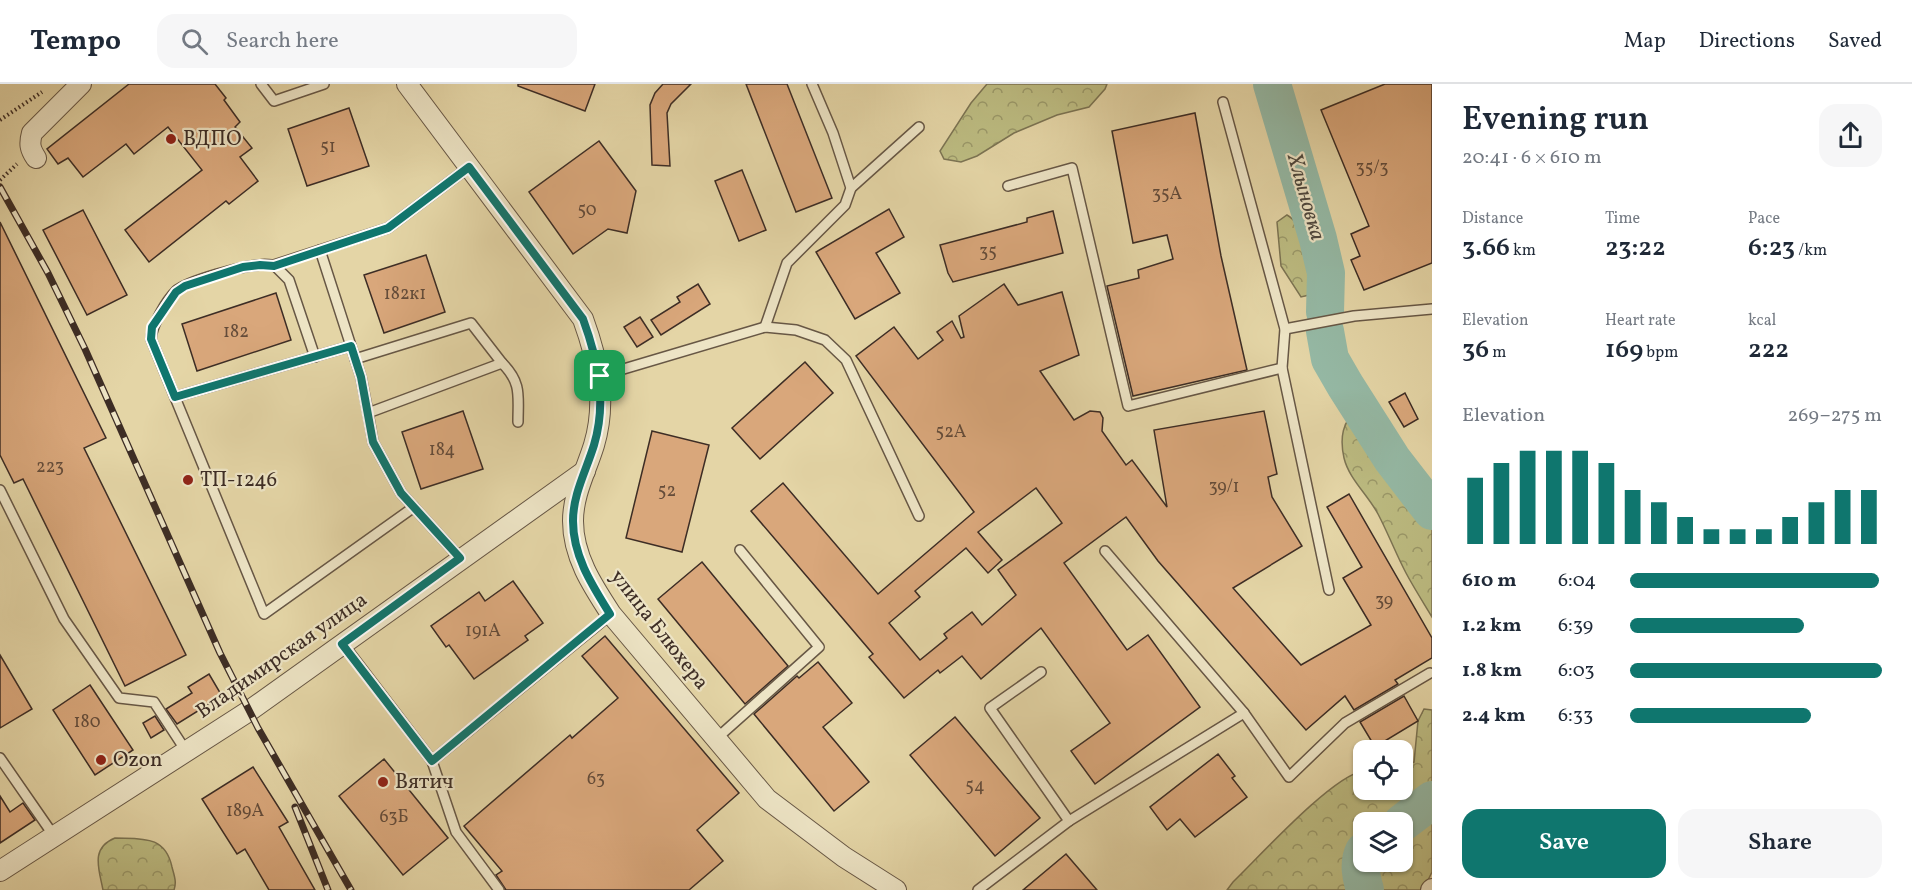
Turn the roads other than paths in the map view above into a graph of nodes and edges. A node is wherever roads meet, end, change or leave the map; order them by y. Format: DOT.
graph roads {
  1 [pos="81,84"];
  2 [pos="261,84"];
  3 [pos="324,84"];
  4 [pos="407,84"];
  5 [pos="812,84"];
  6 [pos="1223,102"];
  7 [pos="919,127"];
  8 [pos="36,158"];
  9 [pos="469,167"];
  10 [pos="1008,186"];
  11 [pos="851,188"];
  12 [pos="320,250"];
  13 [pos="274,266"];
  14 [pos="1432,309"];
  15 [pos="765,327"];
  16 [pos="1285,329"];
  17 [pos="351,346"];
  18 [pos="315,357"];
  19 [pos="355,359"];
  20 [pos="502,363"];
  21 [pos="1282,368"];
  22 [pos="600,376"];
  23 [pos="175,397"];
  24 [pos="368,414"];
  25 [pos="518,422"];
  26 [pos="585,471"];
  27 [pos="0,490"];
  28 [pos="414,507"];
  29 [pos="919,516"];
  30 [pos="740,550"];
  31 [pos="1105,551"];
  32 [pos="460,558"];
  33 [pos="1329,590"];
  34 [pos="610,614"];
  35 [pos="342,644"];
  36 [pos="1041,672"];
  37 [pos="1430,673"];
  38 [pos="1244,713"];
  39 [pos="716,739"];
  40 [pos="186,752"];
  41 [pos="0,758"];
  42 [pos="432,761"];
  43 [pos="1069,821"];
  44 [pos="54,836"];
  45 [pos="0,871"];
  46 [pos="499,890"];
  47 [pos="896,890"];
  48 [pos="978,890"];
  1 -- 8 [label="street"];
  2 -- 3 [label="lane"];
  4 -- 9 [label="street, улица Блюхера"];
  5 -- 11 [label="lane"];
  6 -- 16 [label="lane"];
  7 -- 11 [label="lane"];
  9 -- 12 [label="lane"];
  9 -- 22 [label="street, улица Блюхера"];
  10 -- 21 [label="lane"];
  11 -- 15 [label="lane"];
  12 -- 13 [label="lane"];
  12 -- 17 [label="lane"];
  13 -- 18 [label="lane"];
  13 -- 23 [label="lane"];
  14 -- 16 [label="lane"];
  15 -- 22 [label="lane"];
  15 -- 29 [label="lane"];
  16 -- 21 [label="lane"];
  17 -- 18 [label="lane"];
  17 -- 19 [label="lane"];
  18 -- 23 [label="lane"];
  19 -- 20 [label="lane"];
  19 -- 24 [label="lane"];
  20 -- 24 [label="lane"];
  20 -- 25 [label="lane"];
  21 -- 33 [label="lane"];
  22 -- 26 [label="street, улица Блюхера"];
  23 -- 28 [label="lane"];
  24 -- 28 [label="lane"];
  26 -- 32 [label="street, Владимирская улица"];
  26 -- 34 [label="street, улица Блюхера"];
  27 -- 40 [label="lane"];
  28 -- 32 [label="lane"];
  30 -- 39 [label="lane"];
  31 -- 38 [label="lane"];
  32 -- 35 [label="street, Владимирская улица"];
  34 -- 39 [label="street, улица Блюхера"];
  34 -- 42 [label="lane"];
  35 -- 40 [label="street, Владимирская улица"];
  35 -- 42 [label="lane"];
  36 -- 43 [label="lane"];
  37 -- 38 [label="lane"];
  38 -- 43 [label="lane"];
  39 -- 47 [label="street, улица Блюхера"];
  40 -- 44 [label="street, Владимирская улица"];
  41 -- 44 [label="lane"];
  42 -- 46 [label="lane"];
  43 -- 48 [label="lane"];
  44 -- 45 [label="street, Владимирская улица"];
}
